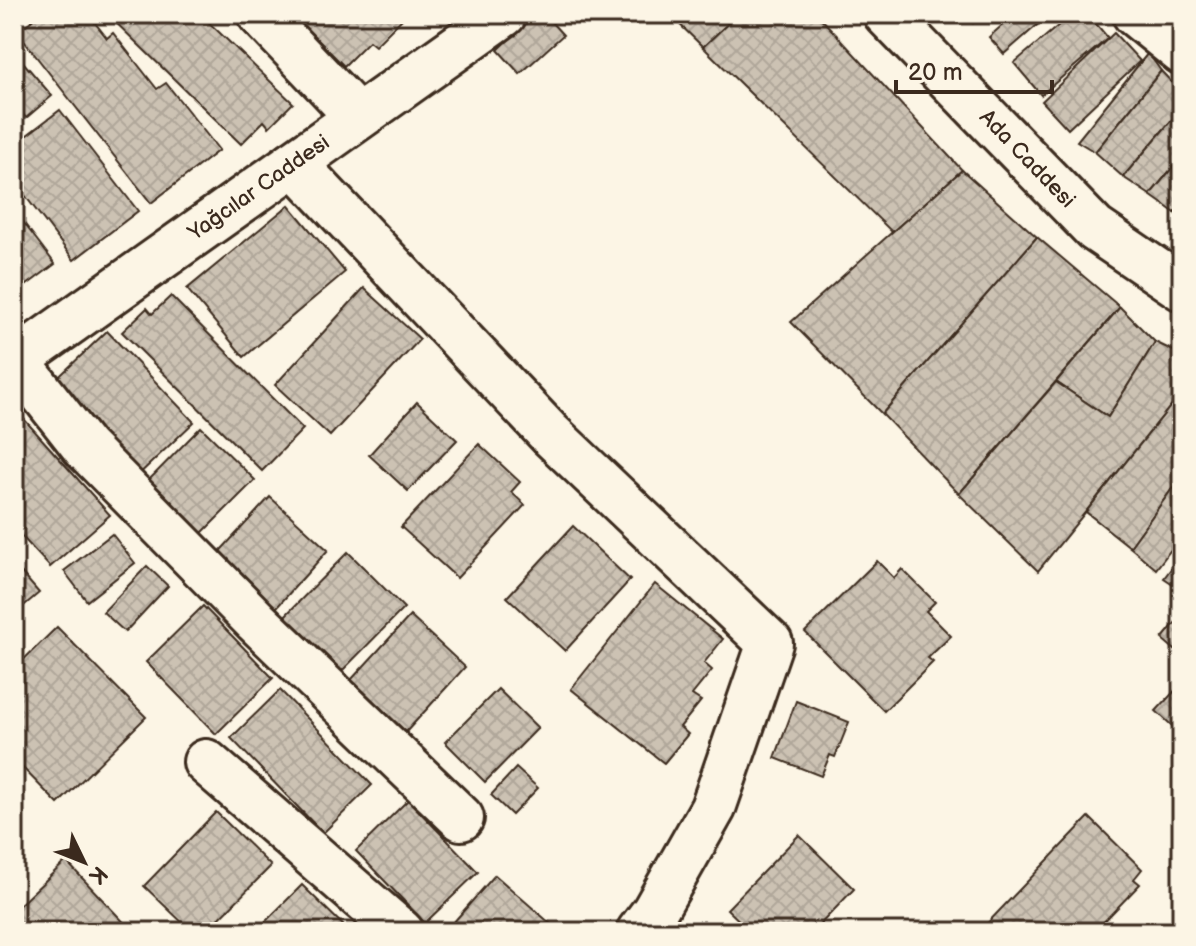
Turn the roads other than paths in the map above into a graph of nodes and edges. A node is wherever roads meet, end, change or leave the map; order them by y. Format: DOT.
graph roads {
  1 [pos="260,14"];
  2 [pos="504,14"];
  3 [pos="886,14"];
  4 [pos="1135,14"];
  5 [pos="1182,52"];
  6 [pos="358,117"];
  7 [pos="294,163"];
  8 [pos="1182,288"];
  9 [pos="15,361"];
  10 [pos="206,762"];
  11 [pos="461,818"];
  12 [pos="655,925"];
  13 [pos="401,932"];
  1 -- 6 [label="street"];
  2 -- 6 [label="street, Yağcılar Caddesi"];
  3 -- 8 [label="street, Ada Caddesi"];
  4 -- 5 [label="street"];
  6 -- 7 [label="street, Yağcılar Caddesi"];
  7 -- 9 [label="street, Yağcılar Caddesi"];
  7 -- 12 [label="street"];
  9 -- 11 [label="street"];
  10 -- 13 [label="street"];
}
